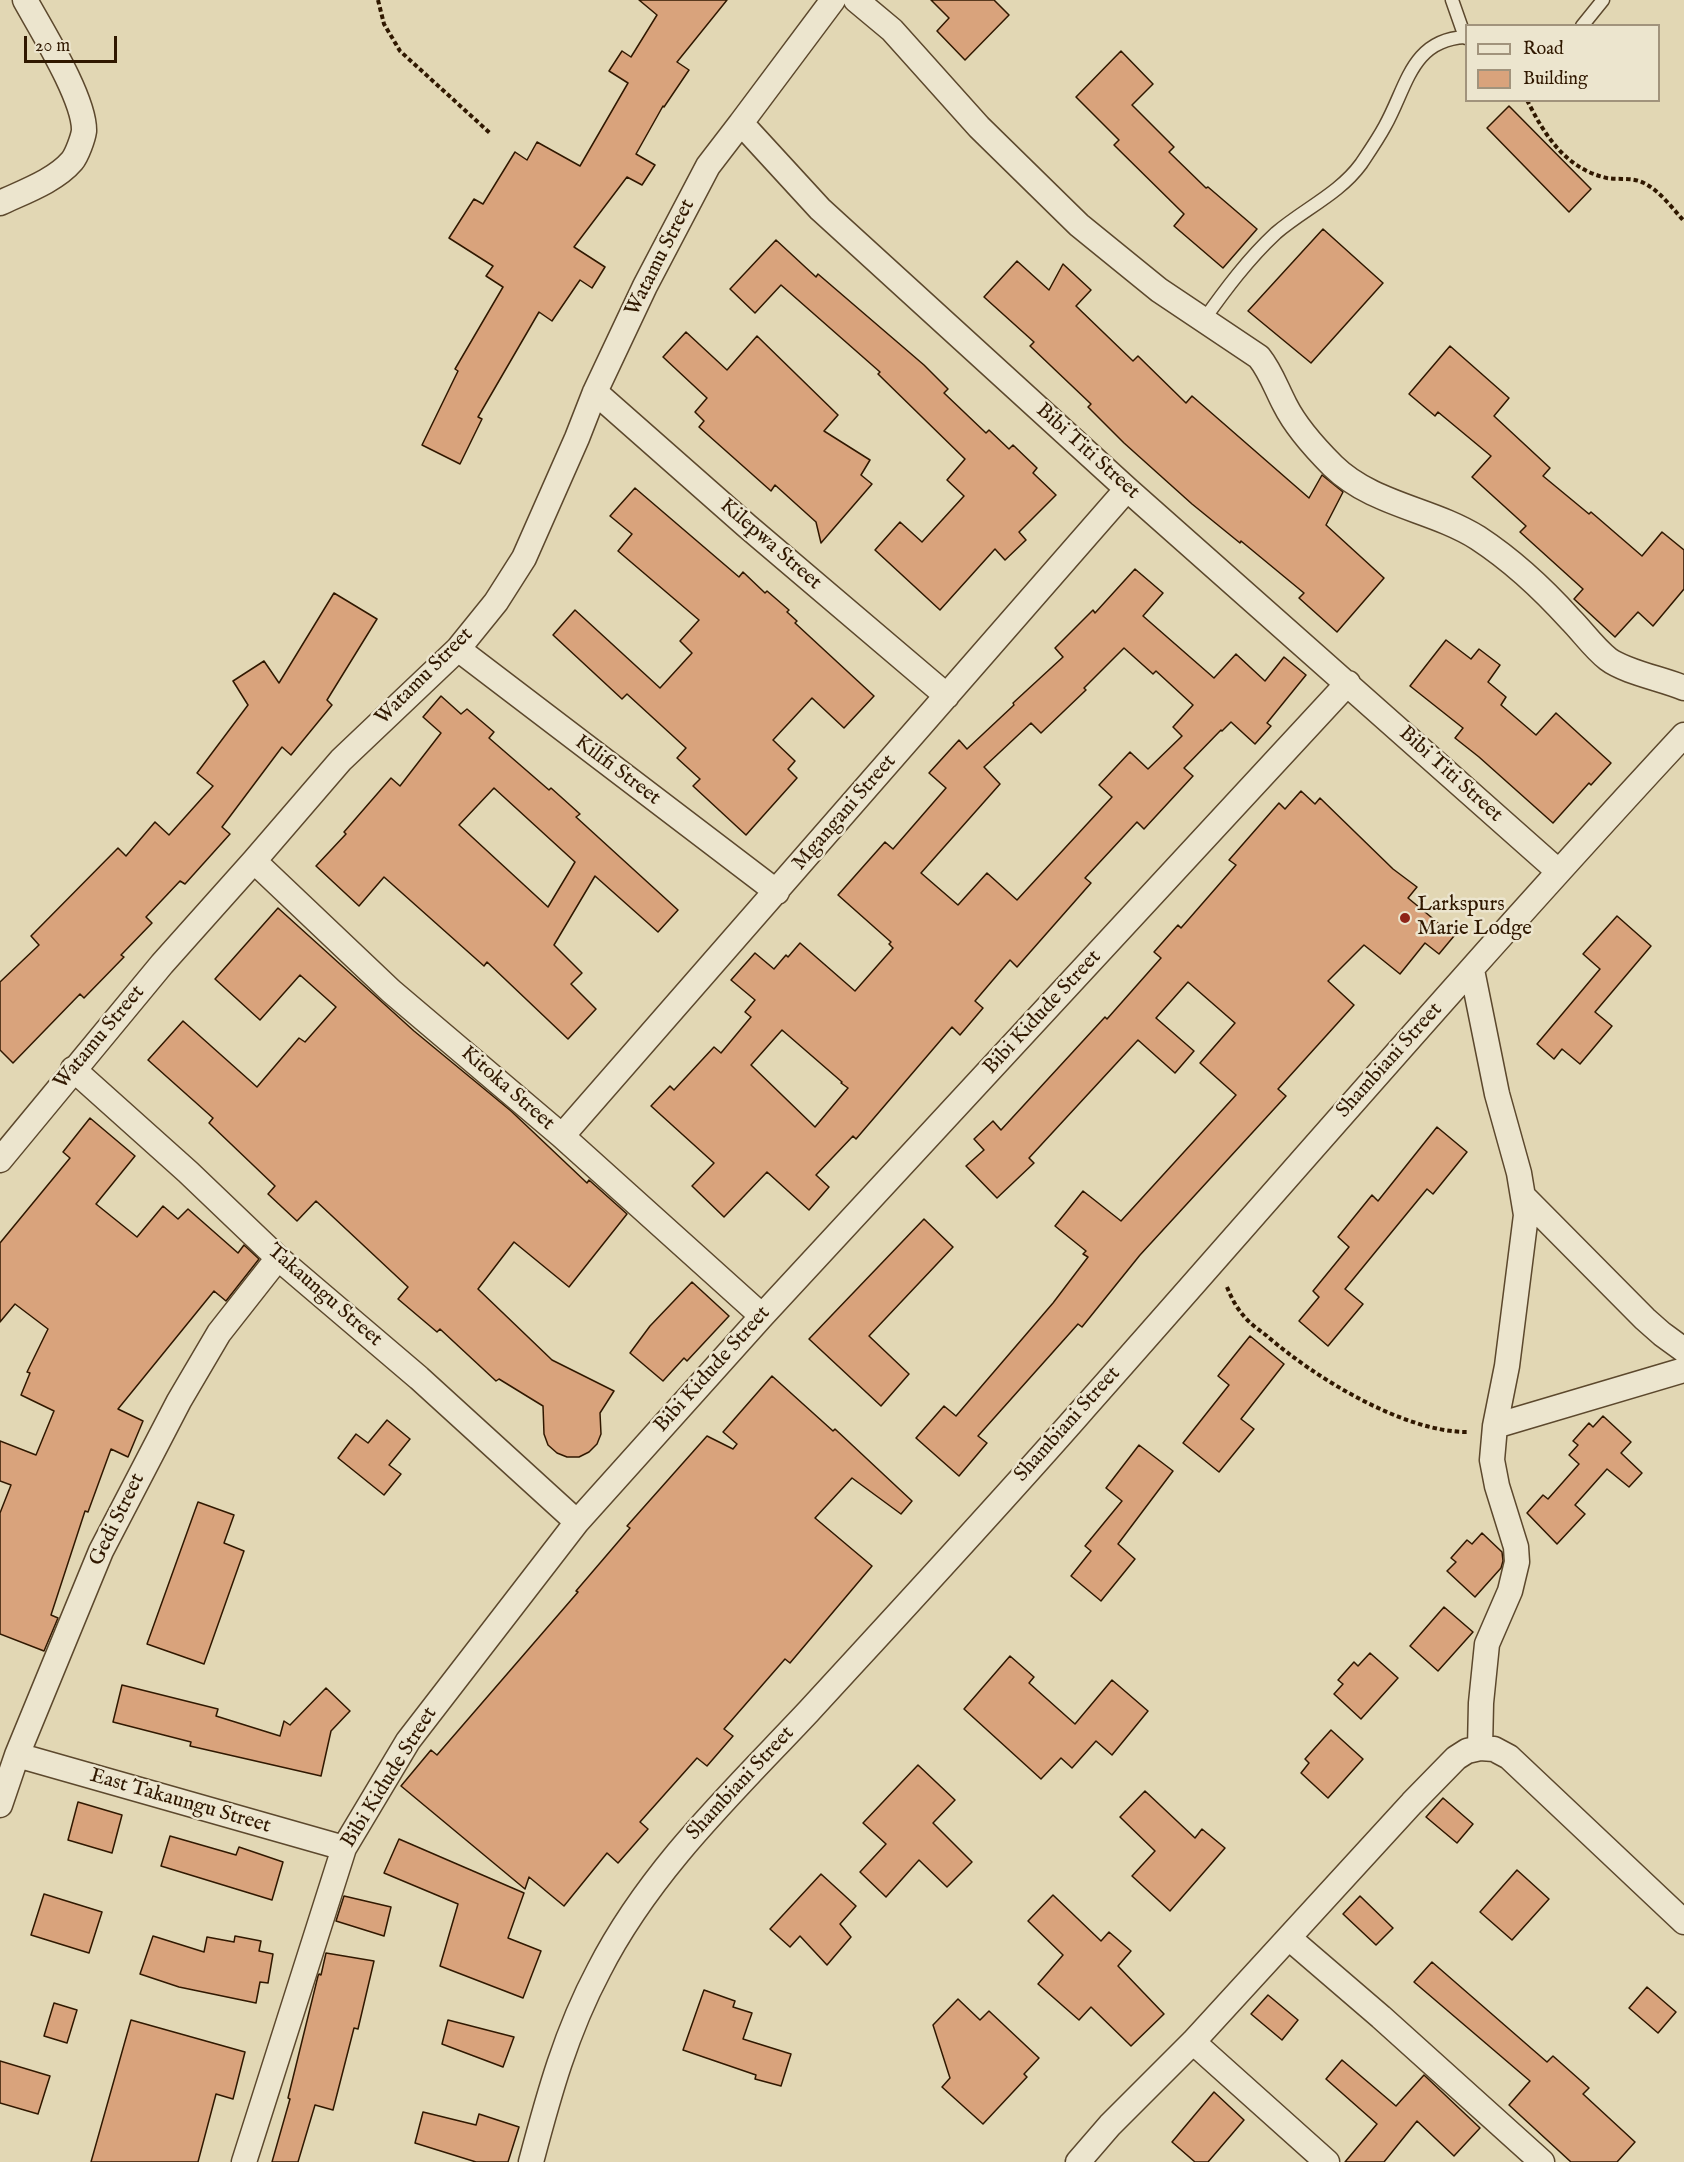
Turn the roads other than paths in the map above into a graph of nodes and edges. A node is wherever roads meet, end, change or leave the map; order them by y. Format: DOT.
graph roads {
  1 [pos="25,0"];
  2 [pos="833,0"];
  3 [pos="856,0"];
  4 [pos="1452,0"];
  5 [pos="1603,0"];
  6 [pos="1584,24"];
  7 [pos="1465,34"];
  8 [pos="1465,37"];
  9 [pos="741,123"];
  10 [pos="0,203"];
  11 [pos="1203,321"];
  12 [pos="595,392"];
  13 [pos="1127,489"];
  14 [pos="458,649"];
  15 [pos="1348,684"];
  16 [pos="1684,688"];
  17 [pos="947,696"];
  18 [pos="1684,735"];
  19 [pos="254,861"];
  20 [pos="1558,871"];
  21 [pos="777,892"];
  22 [pos="1472,970"];
  23 [pos="73,1069"];
  24 [pos="562,1136"];
  25 [pos="0,1160"];
  26 [pos="1523,1196"];
  27 [pos="278,1258"];
  28 [pos="762,1316"];
  29 [pos="1684,1350"];
  30 [pos="1684,1370"];
  31 [pos="1495,1426"];
  32 [pos="576,1522"];
  33 [pos="1480,1748"];
  34 [pos="17,1755"];
  35 [pos="0,1805"];
  36 [pos="344,1848"];
  37 [pos="1684,1922"];
  38 [pos="1288,1938"];
  39 [pos="1193,2042"];
  40 [pos="244,2162"];
  41 [pos="531,2162"];
  42 [pos="1078,2162"];
  43 [pos="1327,2162"];
  44 [pos="1542,2162"];
  1 -- 10 [label="street"];
  2 -- 9 [label="street"];
  3 -- 11 [label="street"];
  4 -- 7 [label="lane"];
  5 -- 6 [label="lane"];
  8 -- 11 [label="lane"];
  9 -- 12 [label="street, Watamu Street"];
  9 -- 13 [label="street, Bibi Titi Street"];
  11 -- 16 [label="street"];
  12 -- 14 [label="street, Watamu Street"];
  12 -- 17 [label="street, Kilepwa Street"];
  13 -- 15 [label="street, Bibi Titi Street"];
  13 -- 17 [label="street, Mgangani Street"];
  14 -- 19 [label="street, Watamu Street"];
  14 -- 21 [label="street, Kilifi Street"];
  15 -- 20 [label="street, Bibi Titi Street"];
  15 -- 28 [label="street, Bibi Kidude Street"];
  17 -- 21 [label="street, Mgangani Street"];
  18 -- 20 [label="street, Shambiani Street"];
  19 -- 23 [label="street, Watamu Street"];
  19 -- 24 [label="street, Kitoka Street"];
  20 -- 22 [label="street, Shambiani Street"];
  21 -- 24 [label="street, Mgangani Street"];
  22 -- 26 [label="street"];
  22 -- 41 [label="street, Shambiani Street"];
  23 -- 25 [label="street, Watamu Street"];
  23 -- 27 [label="street, Takaungu Street"];
  24 -- 28 [label="street, Kitoka Street"];
  26 -- 29 [label="street"];
  26 -- 31 [label="street"];
  27 -- 32 [label="street, Takaungu Street"];
  27 -- 34 [label="street, Gedi Street"];
  28 -- 32 [label="street, Bibi Kidude Street"];
  30 -- 31 [label="street"];
  31 -- 33 [label="street"];
  32 -- 36 [label="street, Bibi Kidude Street"];
  33 -- 37 [label="street"];
  33 -- 38 [label="street"];
  34 -- 35 [label="street, Gedi Street"];
  34 -- 36 [label="street, East Takaungu Street"];
  36 -- 40 [label="street, Bibi Kidude Street"];
  38 -- 39 [label="street"];
  38 -- 44 [label="street"];
  39 -- 42 [label="street"];
  39 -- 43 [label="street"];
}
